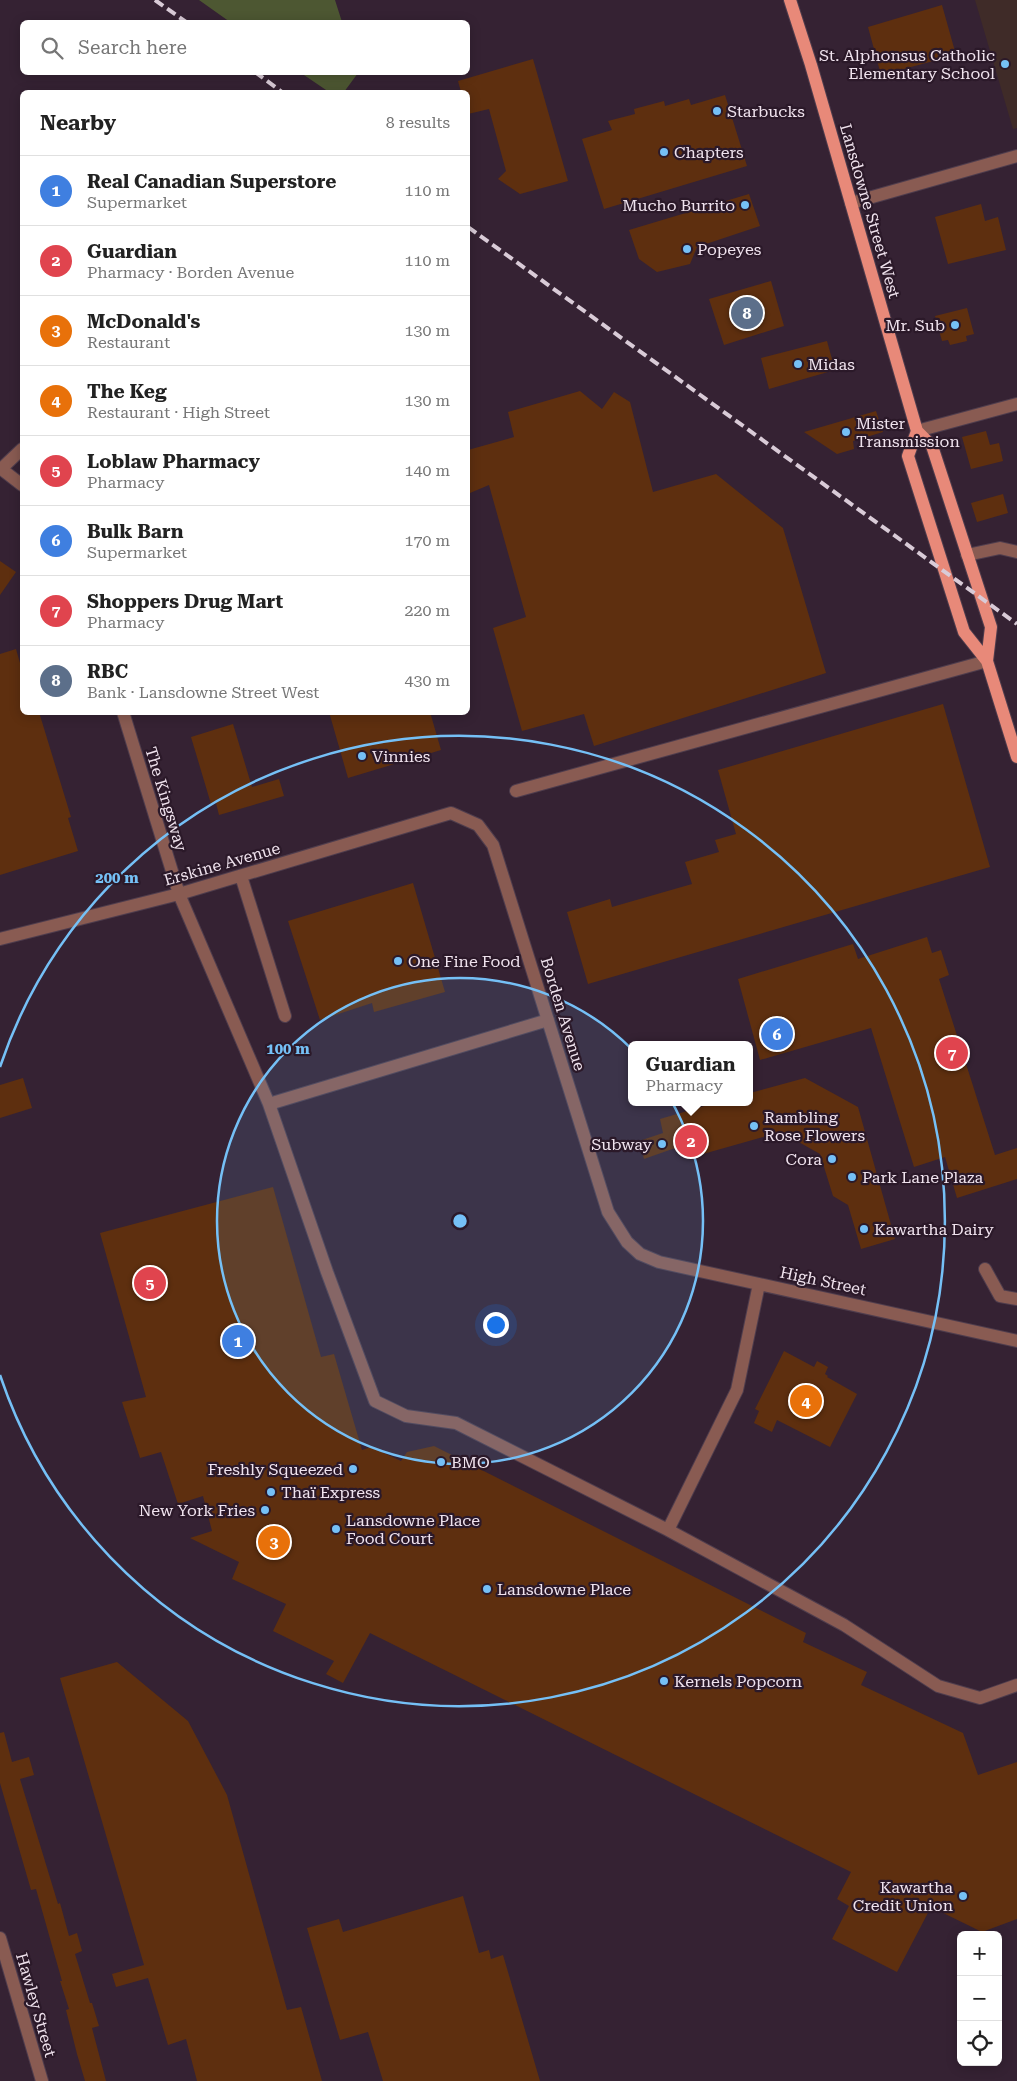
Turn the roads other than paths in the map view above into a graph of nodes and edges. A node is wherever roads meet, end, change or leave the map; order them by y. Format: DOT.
graph roads {
  1 [pos="790,0"];
  2 [pos="1017,156"];
  3 [pos="851,203"];
  4 [pos="1017,404"];
  5 [pos="917,431"];
  6 [pos="20,451"];
  7 [pos="0,469"];
  8 [pos="20,484"];
  9 [pos="1017,552"];
  10 [pos="967,555"];
  11 [pos="987,661"];
  12 [pos="124,715"];
  13 [pos="1017,758"];
  14 [pos="516,791"];
  15 [pos="451,813"];
  16 [pos="241,876"];
  17 [pos="179,894"];
  18 [pos="0,939"];
  19 [pos="285,1016"];
  20 [pos="548,1020"];
  21 [pos="269,1104"];
  22 [pos="627,1242"];
  23 [pos="985,1269"];
  24 [pos="758,1284"];
  25 [pos="1017,1299"];
  26 [pos="1017,1341"];
  27 [pos="668,1530"];
  28 [pos="1017,1685"];
  29 [pos="0,1938"];
  30 [pos="42,2081"];
  1 -- 3 [label="main road, Lansdowne Street West"];
  2 -- 3 [label="street"];
  3 -- 5 [label="main road, Lansdowne Street West"];
  4 -- 5 [label="street"];
  5 -- 10 [label="main road, Lansdowne Street West"];
  5 -- 11 [label="main road, Lansdowne Street West"];
  6 -- 7 [label="street"];
  7 -- 8 [label="street"];
  9 -- 10 [label="street"];
  10 -- 11 [label="main road, Lansdowne Street West"];
  11 -- 13 [label="main road, Lansdowne Street West"];
  11 -- 14 [label="street"];
  12 -- 17 [label="street, The Kingsway"];
  15 -- 16 [label="street, Erskine Avenue"];
  15 -- 20 [label="street, Borden Avenue"];
  16 -- 17 [label="street, Erskine Avenue"];
  16 -- 19 [label="street"];
  17 -- 18 [label="street, Erskine Avenue"];
  17 -- 21 [label="street, The Kingsway"];
  20 -- 21 [label="street"];
  20 -- 22 [label="street, Borden Avenue"];
  21 -- 27 [label="street, The Kingsway"];
  22 -- 24 [label="street, High Street"];
  23 -- 25 [label="street"];
  24 -- 26 [label="street, High Street"];
  24 -- 27 [label="street"];
  27 -- 28 [label="street, The Kingsway"];
  29 -- 30 [label="street, Hawley Street"];
}
